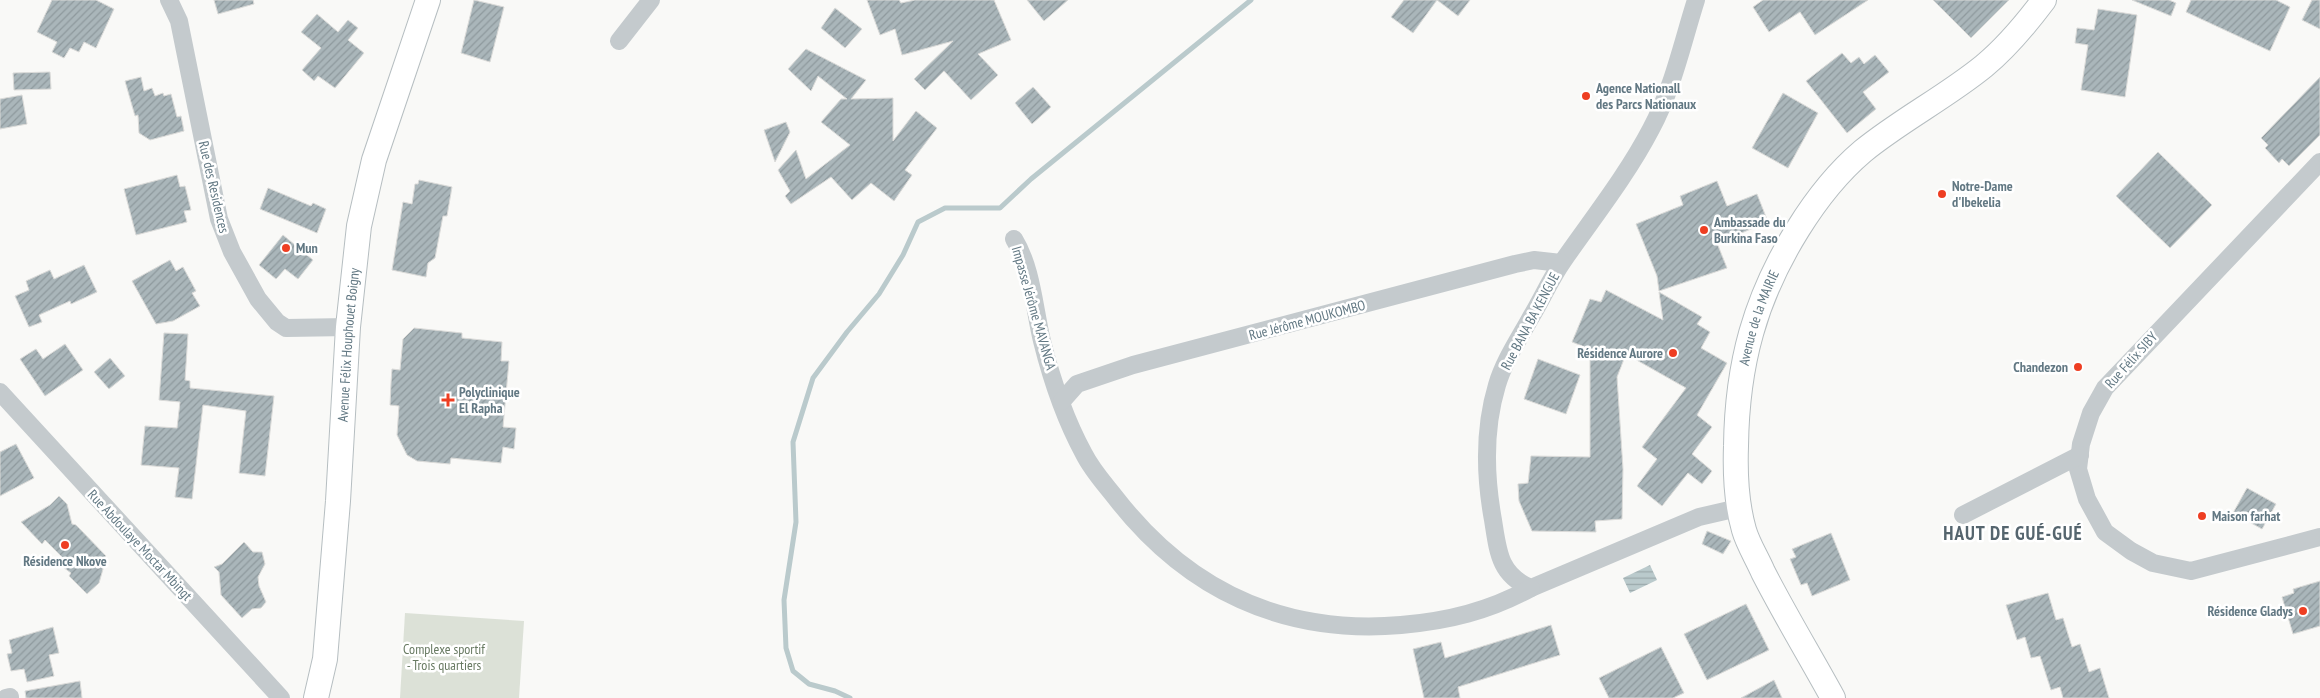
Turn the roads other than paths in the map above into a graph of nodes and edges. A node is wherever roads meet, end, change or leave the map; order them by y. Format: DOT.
graph roads {
  1 [pos="169,0"];
  2 [pos="428,0"];
  3 [pos="651,0"];
  4 [pos="1696,0"];
  5 [pos="2044,0"];
  6 [pos="619,41"];
  7 [pos="2320,162"];
  8 [pos="1014,239"];
  9 [pos="1561,263"];
  10 [pos="348,327"];
  11 [pos="0,392"];
  12 [pos="1062,401"];
  13 [pos="2080,455"];
  14 [pos="1738,508"];
  15 [pos="1962,515"];
  16 [pos="2320,537"];
  17 [pos="1530,588"];
  18 [pos="281,698"];
  19 [pos="316,698"];
  20 [pos="1833,698"];
  1 -- 10 [label="street, Rue des Residences"];
  2 -- 10 [label="main road, Avenue Félix Houphouet Boigny"];
  3 -- 6 [label="street"];
  4 -- 9 [label="street, Rue BANA BA KENGUE"];
  5 -- 14 [label="main road, Avenue de la MAIRIE"];
  7 -- 13 [label="street, Rue Félix SIBY"];
  8 -- 12 [label="street, Impasse Jérôme MAVANGA"];
  9 -- 12 [label="street, Rue Jérôme MOUKOMBO"];
  9 -- 17 [label="street, Rue BANA BA KENGUE"];
  10 -- 19 [label="main road, Avenue Félix Houphouet Boigny"];
  11 -- 18 [label="street, Rue Abdoulaye Moctar Mbingt"];
  12 -- 17 [label="street, Impasse Jérôme MAVANGA"];
  13 -- 15 [label="street"];
  13 -- 16 [label="street, Rue Félix SIBY"];
  14 -- 17 [label="street"];
  14 -- 20 [label="main road, Avenue de la MAIRIE"];
}
